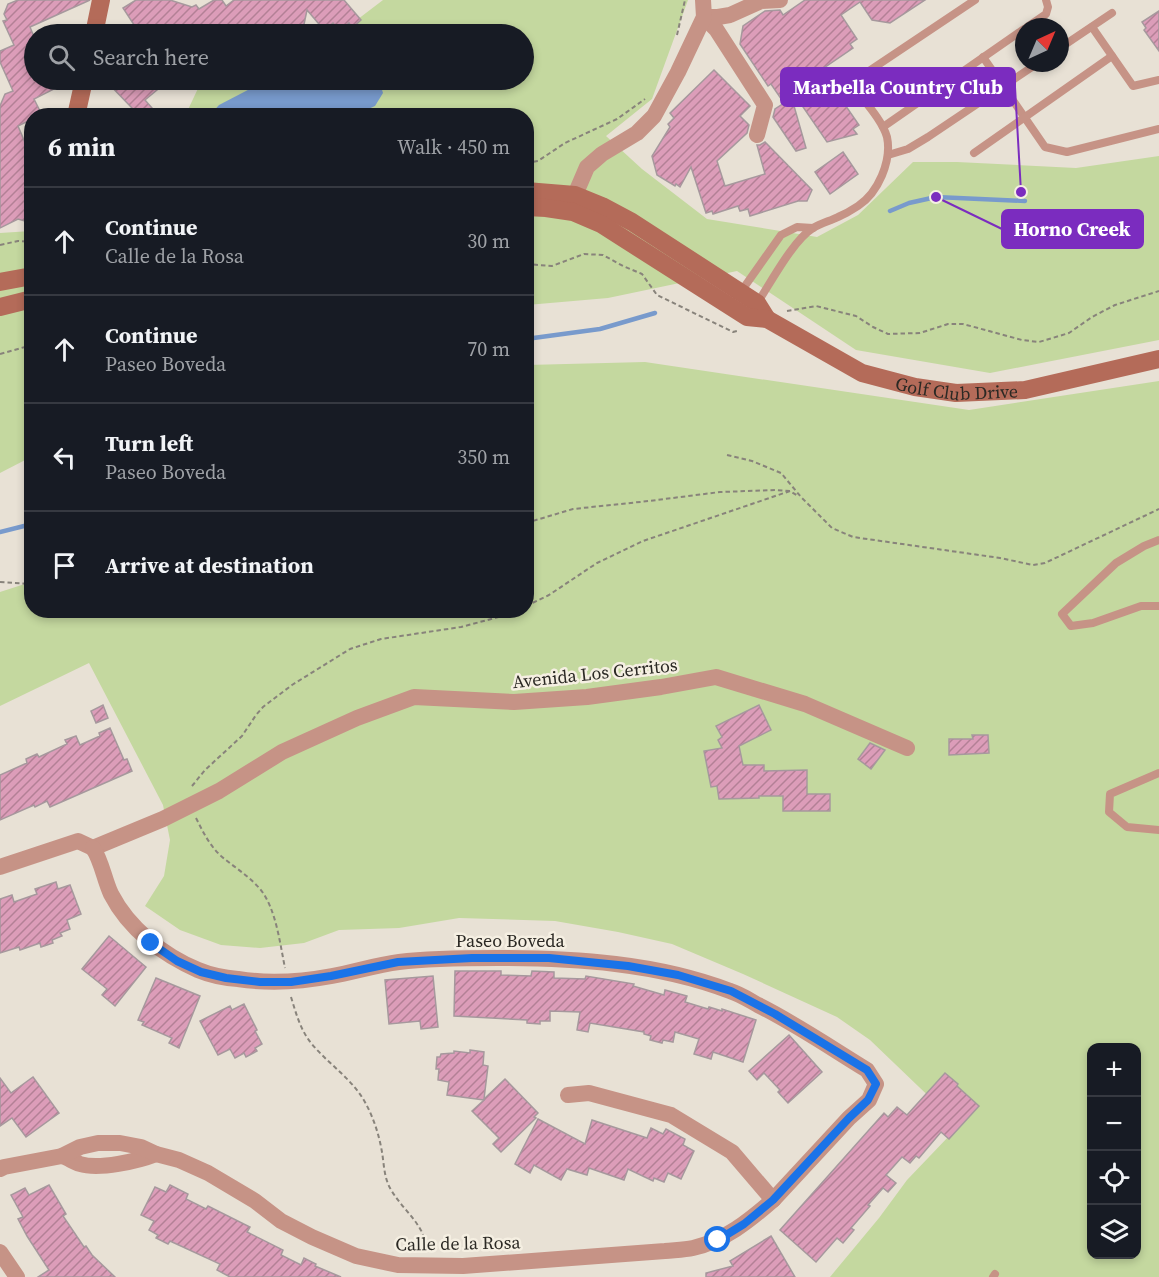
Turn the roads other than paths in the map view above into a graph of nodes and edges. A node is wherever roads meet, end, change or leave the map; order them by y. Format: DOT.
graph roads {
  1 [pos="101,0"];
  2 [pos="780,0"];
  3 [pos="975,0"];
  4 [pos="1046,0"];
  5 [pos="703,8"];
  6 [pos="1112,13"];
  7 [pos="1040,18"];
  8 [pos="96,24"];
  9 [pos="1092,27"];
  10 [pos="1015,35"];
  11 [pos="1069,42"];
  12 [pos="1112,56"];
  13 [pos="983,57"];
  14 [pos="1025,72"];
  15 [pos="1159,80"];
  16 [pos="1004,86"];
  17 [pos="82,90"];
  18 [pos="78,108"];
  19 [pos="1024,117"];
  20 [pos="883,127"];
  21 [pos="1159,129"];
  22 [pos="757,135"];
  23 [pos="974,153"];
  24 [pos="888,155"];
  25 [pos="534,193"];
  26 [pos="574,204"];
  27 [pos="534,207"];
  28 [pos="813,228"];
  29 [pos="24,278"];
  30 [pos="0,282"];
  31 [pos="736,299"];
  32 [pos="24,301"];
  33 [pos="0,307"];
  34 [pos="748,316"];
  35 [pos="1159,359"];
  36 [pos="1159,540"];
  37 [pos="1159,606"];
  38 [pos="908,748"];
  39 [pos="1159,773"];
  40 [pos="1159,830"];
  41 [pos="93,848"];
  42 [pos="0,867"];
  43 [pos="568,1095"];
  44 [pos="156,1154"];
  45 [pos="62,1156"];
  46 [pos="0,1169"];
  47 [pos="773,1200"];
  48 [pos="0,1252"];
  49 [pos="420,1269"];
  50 [pos="17,1277"];
  1 -- 8 [label="street"];
  2 -- 5 [label="street"];
  3 -- 20 [label="lane"];
  4 -- 7 [label="lane"];
  5 -- 22 [label="street"];
  5 -- 26 [label="street"];
  6 -- 9 [label="lane"];
  9 -- 11 [label="lane"];
  9 -- 12 [label="lane"];
  10 -- 13 [label="lane"];
  12 -- 15 [label="lane"];
  12 -- 19 [label="lane"];
  13 -- 16 [label="lane"];
  13 -- 20 [label="lane"];
  14 -- 16 [label="lane"];
  16 -- 19 [label="lane"];
  16 -- 24 [label="lane"];
  17 -- 18 [label="street"];
  19 -- 21 [label="lane"];
  19 -- 23 [label="lane"];
  20 -- 24 [label="lane"];
  24 -- 28 [label="lane"];
  25 -- 26 [label="street, Golf Club Drive"];
  26 -- 27 [label="street, Golf Club Drive"];
  26 -- 31 [label="street, Golf Club Drive"];
  28 -- 31 [label="lane"];
  28 -- 34 [label="lane"];
  29 -- 30 [label="street"];
  31 -- 34 [label="street, Golf Club Drive"];
  32 -- 33 [label="street"];
  34 -- 35 [label="street, Golf Club Drive"];
  36 -- 37 [label="lane"];
  38 -- 41 [label="street, Avenida Los Cerritos"];
  39 -- 40 [label="lane"];
  41 -- 42 [label="street"];
  41 -- 47 [label="street, Paseo Boveda"];
  43 -- 47 [label="street"];
  44 -- 45 [label="street, Calle de la Rosa"];
  44 -- 45 [label="street, Calle de la Rosa"];
  44 -- 49 [label="street, Calle de la Rosa"];
  45 -- 46 [label="street, Calle de la Rosa"];
  47 -- 49 [label="street, Calle de la Rosa"];
  48 -- 50 [label="street"];
}
